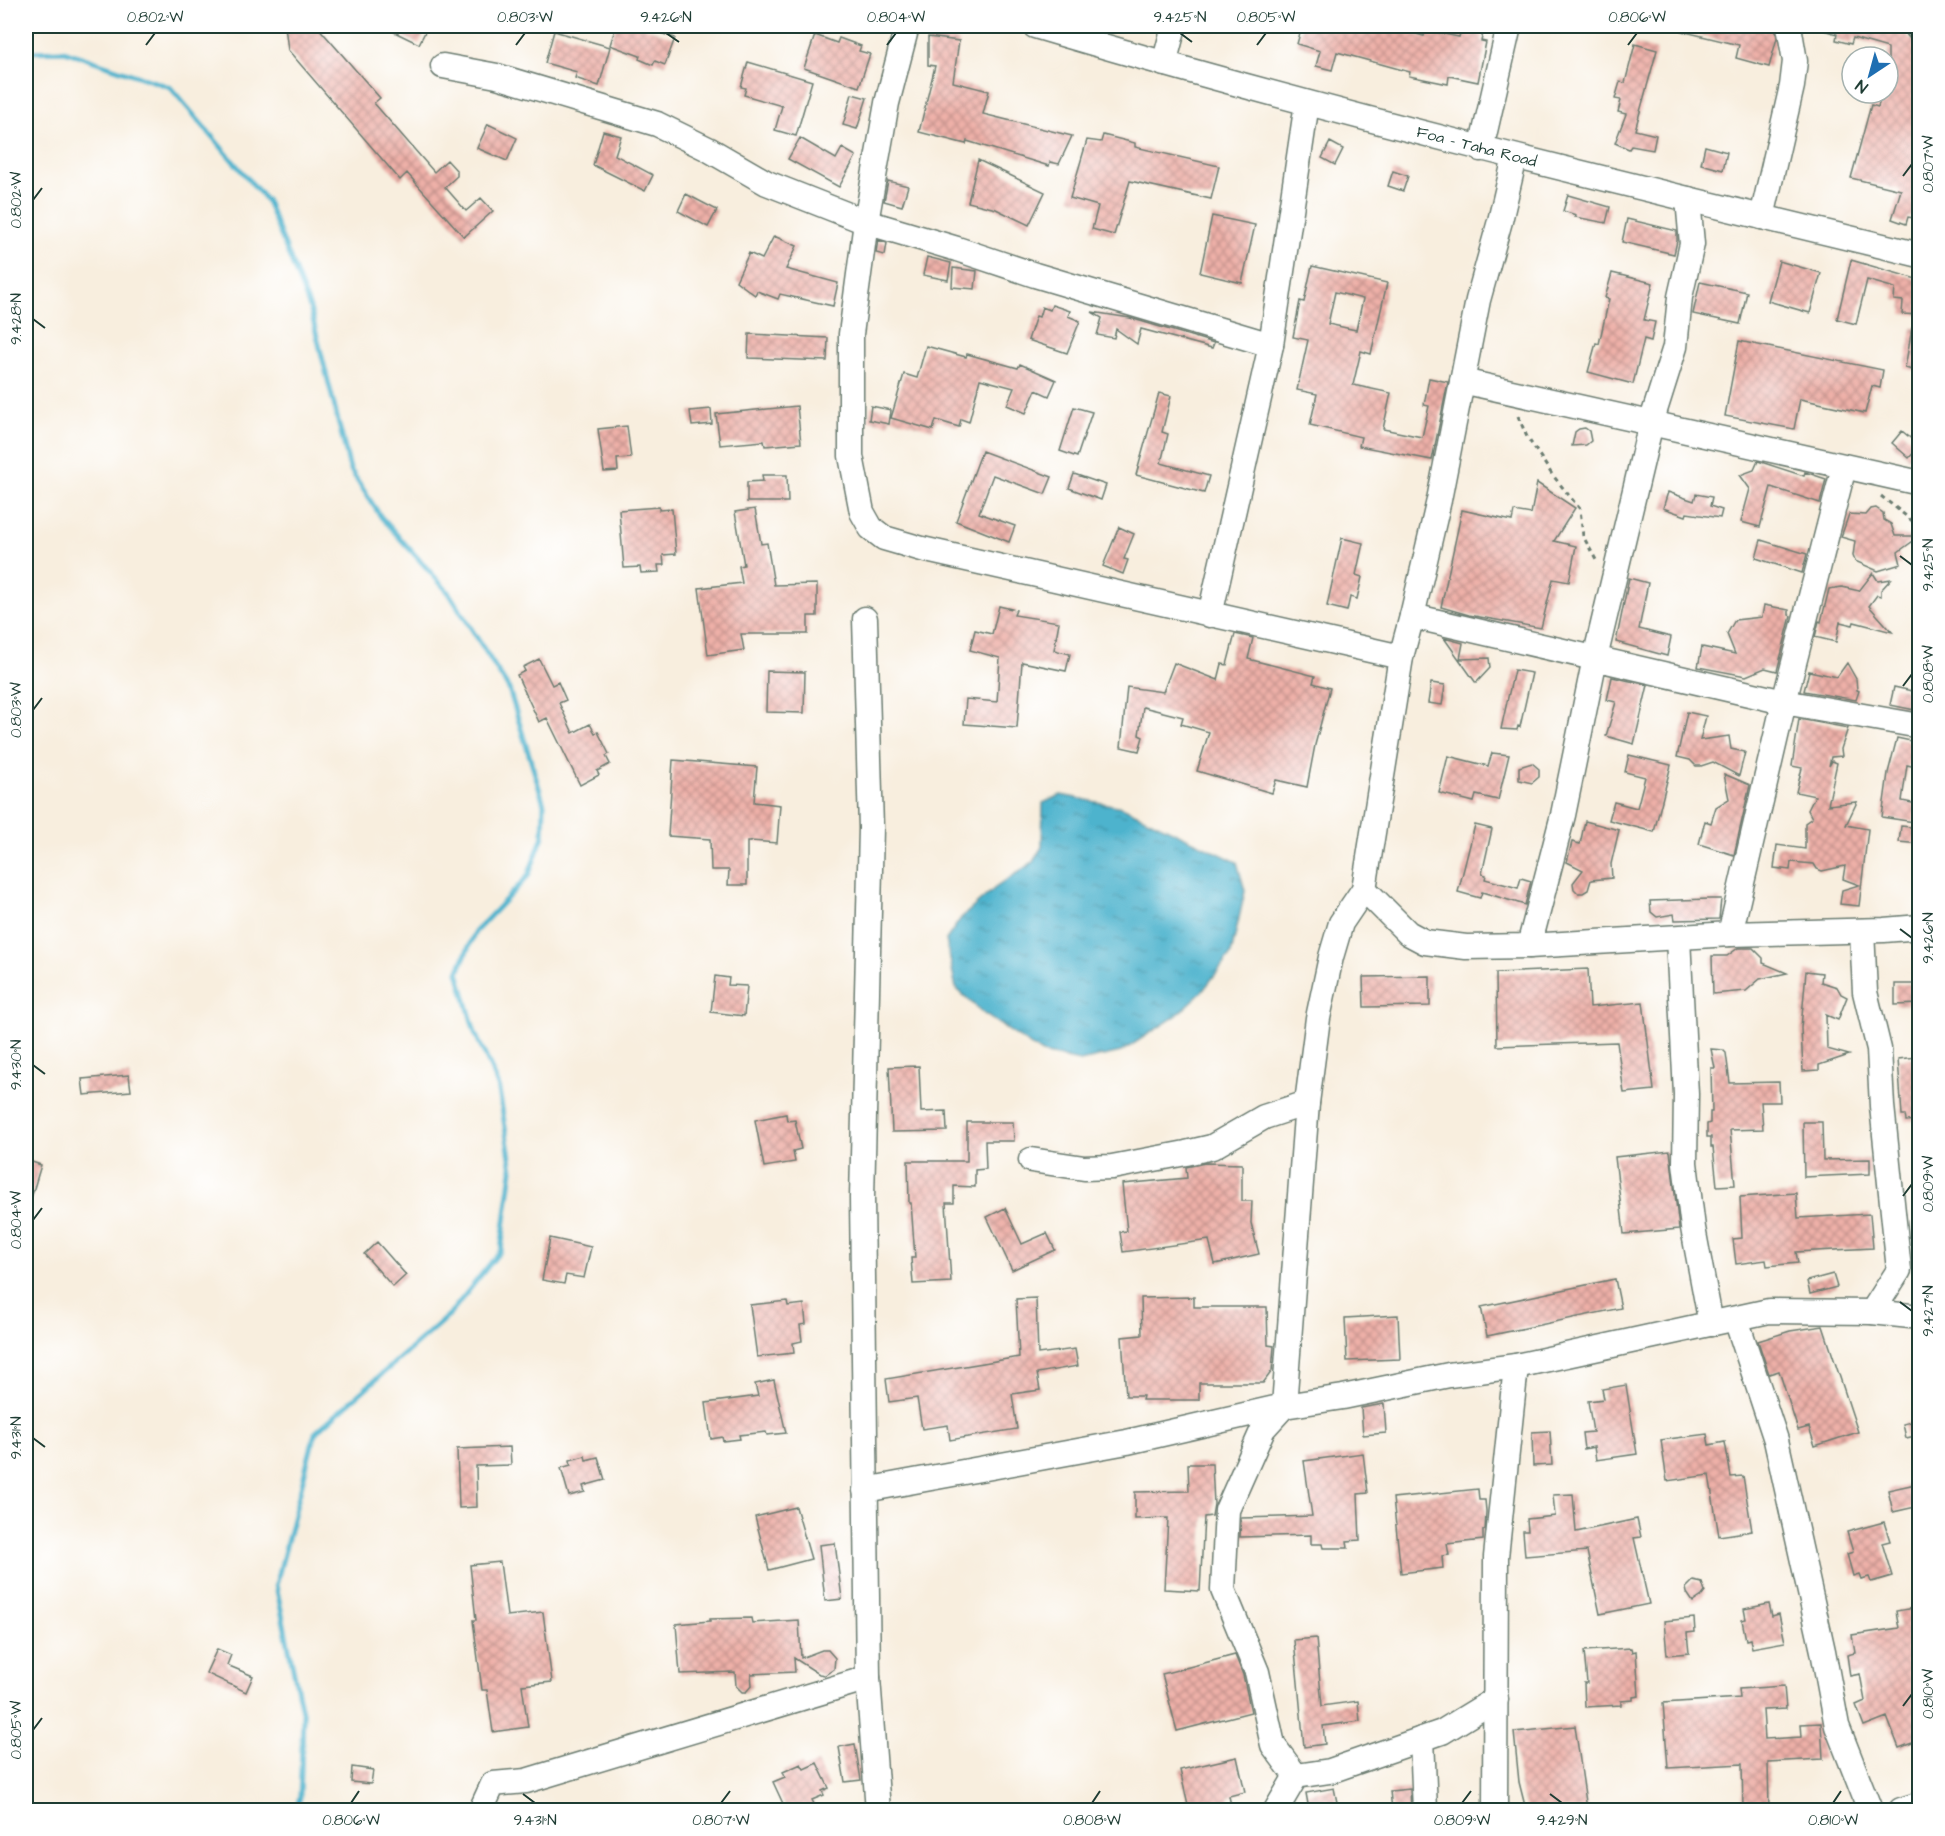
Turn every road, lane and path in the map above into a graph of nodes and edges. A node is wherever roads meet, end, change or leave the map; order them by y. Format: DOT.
graph roads {
  1 [pos="908,26"];
  2 [pos="1035,26"];
  3 [pos="1174,26"];
  4 [pos="1509,26"];
  5 [pos="1789,26"];
  6 [pos="1164,64"];
  7 [pos="443,66"];
  8 [pos="1307,103"];
  9 [pos="1481,149"];
  10 [pos="1515,157"];
  11 [pos="1688,199"];
  12 [pos="1762,217"];
  13 [pos="866,222"];
  14 [pos="1920,255"];
  15 [pos="1271,345"];
  16 [pos="1462,381"];
  17 [pos="1506,391"];
  18 [pos="1651,423"];
  19 [pos="1844,467"];
  20 [pos="1920,483"];
  21 [pos="1611,588"];
  22 [pos="1210,615"];
  23 [pos="1412,616"];
  24 [pos="866,619"];
  25 [pos="1401,657"];
  26 [pos="1595,658"];
  27 [pos="1784,702"];
  28 [pos="1920,726"];
  29 [pos="1364,889"];
  30 [pos="1920,927"];
  31 [pos="1862,931"];
  32 [pos="1730,934"];
  33 [pos="1678,938"];
  34 [pos="1529,946"];
  35 [pos="1306,1103"];
  36 [pos="1030,1160"];
  37 [pos="1872,1312"];
  38 [pos="1920,1317"];
  39 [pos="1736,1319"];
  40 [pos="1711,1324"];
  41 [pos="1516,1366"];
  42 [pos="1284,1406"];
  43 [pos="865,1490"];
  44 [pos="868,1678"];
  45 [pos="1496,1699"];
  46 [pos="1422,1739"];
  47 [pos="1296,1776"];
  48 [pos="1920,1804"];
  49 [pos="481,1810"];
  50 [pos="879,1810"];
  51 [pos="1276,1810"];
  52 [pos="1425,1810"];
  53 [pos="1495,1810"];
  54 [pos="1870,1810"];
  55 [pos="1901,1810"];
  1 -- 13 [label="street"];
  2 -- 6 [label="street, Foa - Taha Road"];
  3 -- 6 [label="street"];
  4 -- 9 [label="street"];
  5 -- 12 [label="street"];
  6 -- 8 [label="street, Foa - Taha Road"];
  7 -- 13 [label="street"];
  8 -- 9 [label="street, Foa - Taha Road"];
  8 -- 15 [label="street"];
  9 -- 10 [label="street, Foa - Taha Road"];
  10 -- 11 [label="street, Foa - Taha Road"];
  10 -- 16 [label="street"];
  11 -- 12 [label="street, Foa - Taha Road"];
  11 -- 18 [label="street"];
  12 -- 14 [label="street, Foa - Taha Road"];
  13 -- 15 [label="street"];
  13 -- 22 [label="street"];
  15 -- 22 [label="street"];
  16 -- 17 [label="street"];
  16 -- 23 [label="street"];
  17 -- 18 [label="street"];
  17 -- 21 [label="path"];
  18 -- 19 [label="street"];
  18 -- 21 [label="street"];
  19 -- 20 [label="street"];
  19 -- 27 [label="street"];
  21 -- 26 [label="street"];
  22 -- 25 [label="street"];
  23 -- 25 [label="street"];
  23 -- 26 [label="street"];
  24 -- 43 [label="street"];
  25 -- 29 [label="street"];
  26 -- 27 [label="street"];
  26 -- 34 [label="street"];
  27 -- 28 [label="street"];
  27 -- 32 [label="street"];
  29 -- 34 [label="street"];
  29 -- 35 [label="street"];
  30 -- 31 [label="street"];
  31 -- 32 [label="street"];
  31 -- 37 [label="street"];
  32 -- 33 [label="street"];
  33 -- 34 [label="street"];
  33 -- 40 [label="street"];
  35 -- 36 [label="street"];
  35 -- 42 [label="street"];
  37 -- 38 [label="street"];
  37 -- 39 [label="street"];
  39 -- 40 [label="street"];
  39 -- 54 [label="street"];
  40 -- 41 [label="street"];
  41 -- 42 [label="street"];
  41 -- 45 [label="street"];
  42 -- 43 [label="street"];
  42 -- 47 [label="street"];
  43 -- 44 [label="street"];
  44 -- 49 [label="street"];
  44 -- 50 [label="street"];
  45 -- 46 [label="street"];
  45 -- 53 [label="street"];
  46 -- 47 [label="street"];
  46 -- 52 [label="street"];
  47 -- 51 [label="street"];
  48 -- 55 [label="street"];
}
